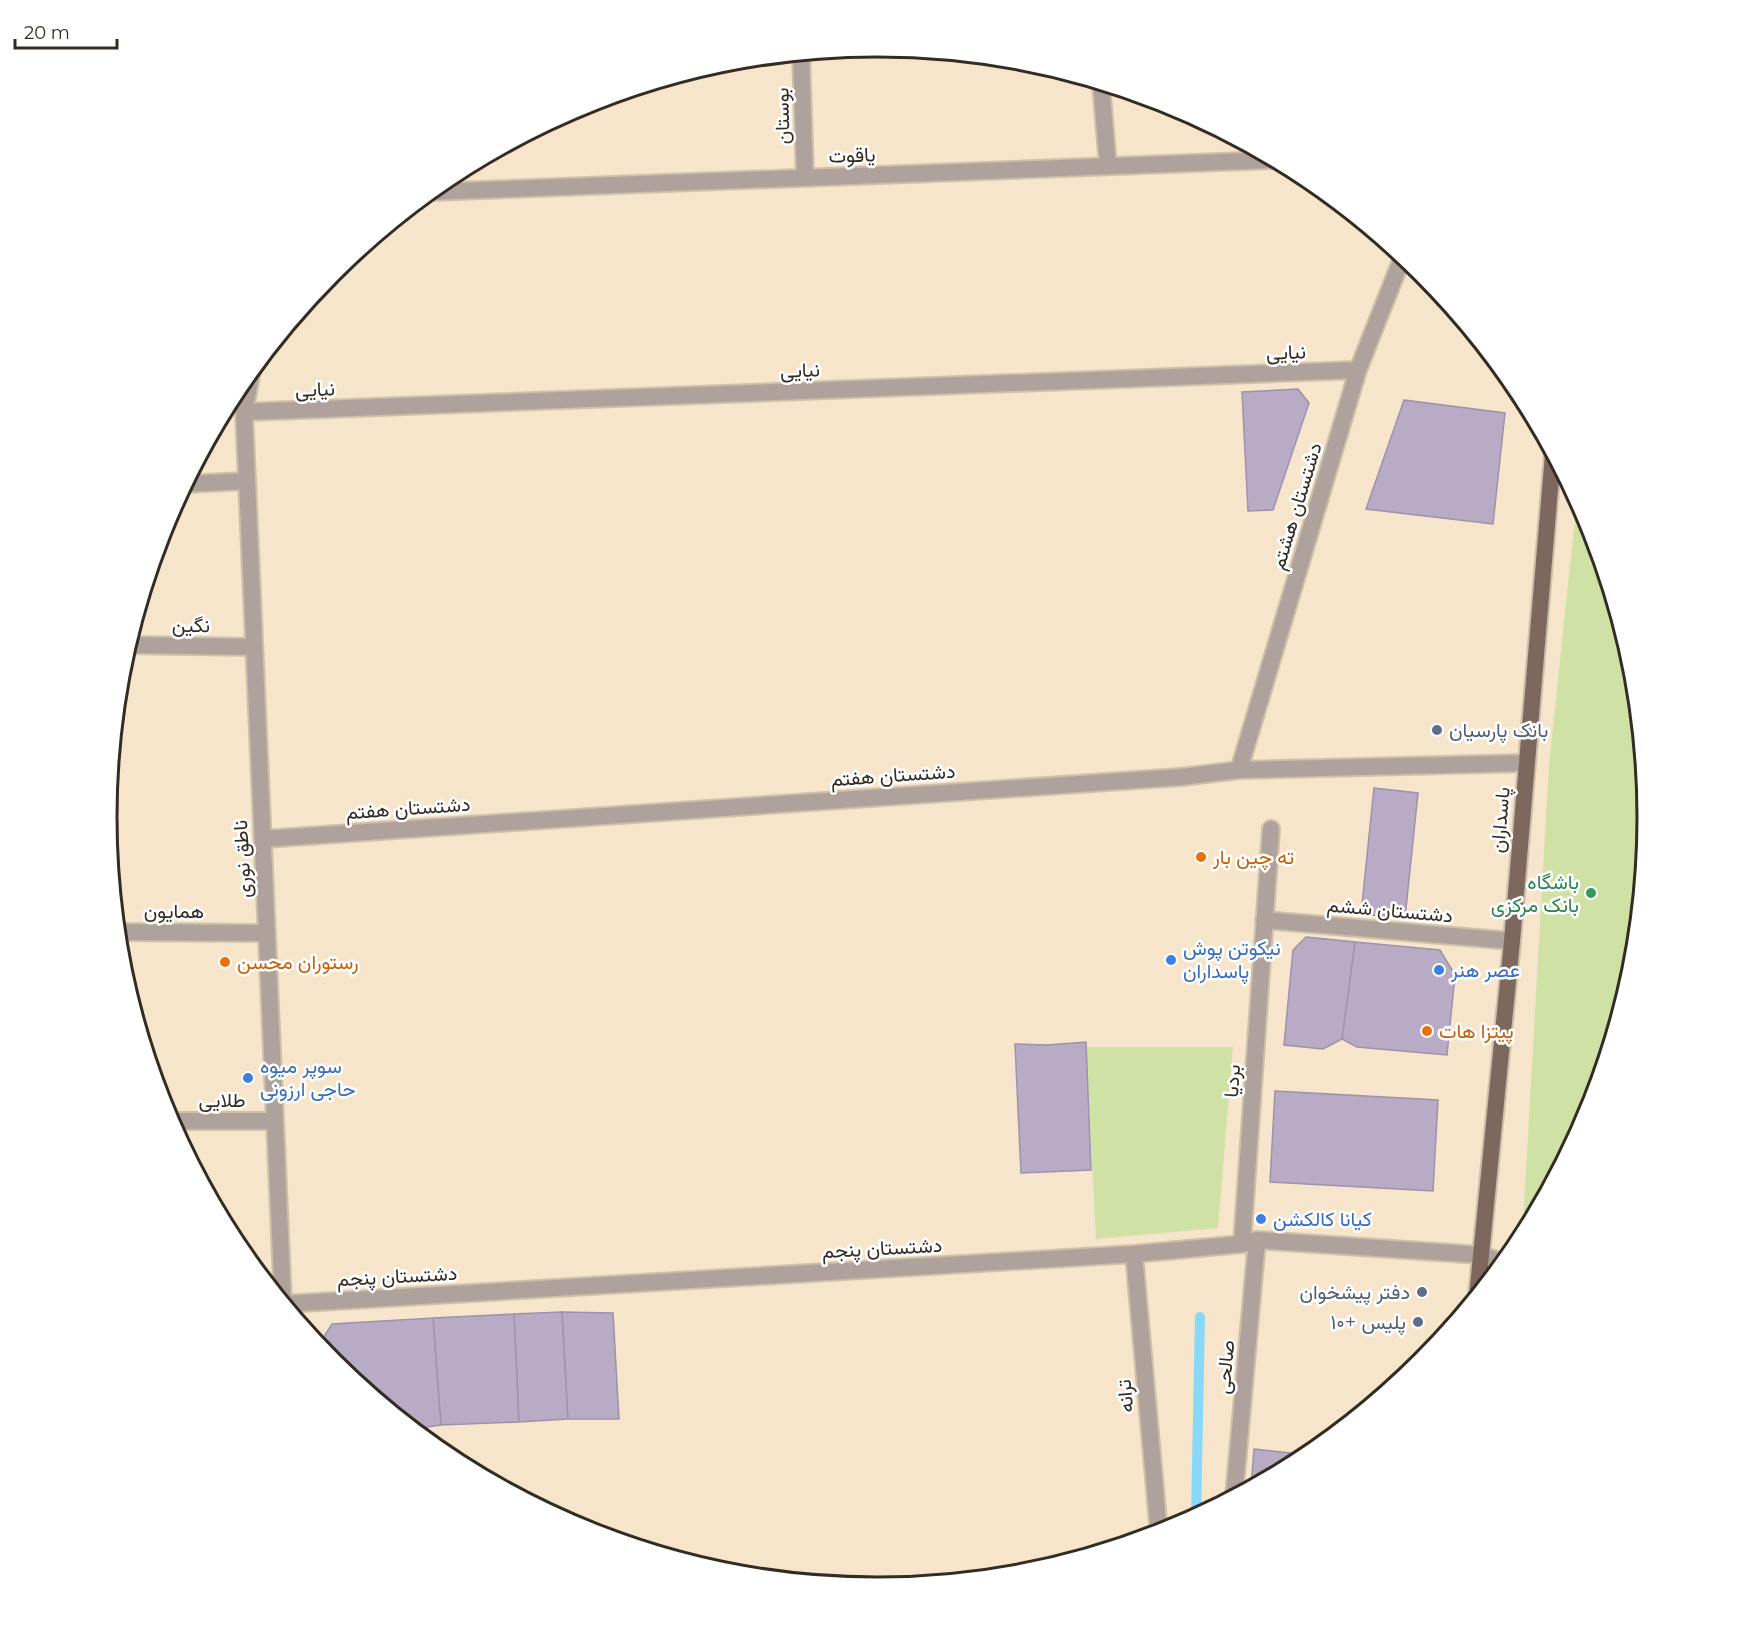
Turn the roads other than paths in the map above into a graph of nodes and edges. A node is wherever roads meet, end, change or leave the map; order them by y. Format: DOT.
graph roads {
  1 [pos="801,62"];
  2 [pos="1102,91"];
  3 [pos="1260,161"];
  4 [pos="1108,166"];
  5 [pos="805,178"];
  6 [pos="446,191"];
  7 [pos="1399,265"];
  8 [pos="1358,370"];
  9 [pos="248,391"];
  10 [pos="242,400"];
  11 [pos="244,412"];
  12 [pos="1552,466"];
  13 [pos="246,481"];
  14 [pos="194,484"];
  15 [pos="137,645"];
  16 [pos="254,646"];
  17 [pos="1526,764"];
  18 [pos="1239,770"];
  19 [pos="1271,829"];
  20 [pos="262,839"];
  21 [pos="1264,920"];
  22 [pos="126,932"];
  23 [pos="267,933"];
  24 [pos="1512,941"];
  25 [pos="275,1120"];
  26 [pos="180,1121"];
  27 [pos="1250,1242"];
  28 [pos="1134,1254"];
  29 [pos="1482,1255"];
  30 [pos="1496,1260"];
  31 [pos="1479,1283"];
  32 [pos="283,1291"];
  33 [pos="293,1303"];
  34 [pos="1235,1489"];
  35 [pos="1158,1524"];
  1 -- 5 [label="street, بوستان"];
  2 -- 4 [label="street"];
  3 -- 4 [label="street, یاقوت"];
  4 -- 5 [label="street, یاقوت"];
  5 -- 6 [label="street, یاقوت"];
  7 -- 8 [label="street, دشتستان هشتم"];
  8 -- 11 [label="street, نیایی"];
  8 -- 18 [label="street, دشتستان هشتم"];
  9 -- 11 [label="street, ناطق نوری"];
  10 -- 11 [label="street, ناطق نوری"];
  11 -- 13 [label="street, ناطق نوری"];
  12 -- 17 [label="main road, پاسداران"];
  13 -- 14 [label="street"];
  13 -- 16 [label="street, ناطق نوری"];
  15 -- 16 [label="street, نگین"];
  16 -- 20 [label="street, ناطق نوری"];
  17 -- 18 [label="street, دشتستان هفتم"];
  17 -- 24 [label="main road, پاسداران"];
  18 -- 20 [label="street, دشتستان هفتم"];
  19 -- 21 [label="street, بردیا"];
  20 -- 23 [label="street, ناطق نوری"];
  21 -- 24 [label="street, دشتستان ششم"];
  21 -- 27 [label="street, بردیا"];
  22 -- 23 [label="street, همایون"];
  23 -- 25 [label="street, ناطق نوری"];
  24 -- 29 [label="main road, پاسداران"];
  25 -- 26 [label="street, طلایی"];
  25 -- 32 [label="street, ناطق نوری"];
  27 -- 28 [label="street, دشتستان پنجم"];
  27 -- 29 [label="street, دشتستان پنجم"];
  27 -- 34 [label="street, صالحی"];
  28 -- 33 [label="street, دشتستان پنجم"];
  28 -- 35 [label="street, ترانه"];
  29 -- 30 [label="street, دشتستان پنجم"];
  29 -- 31 [label="main road, پاسداران"];
}
